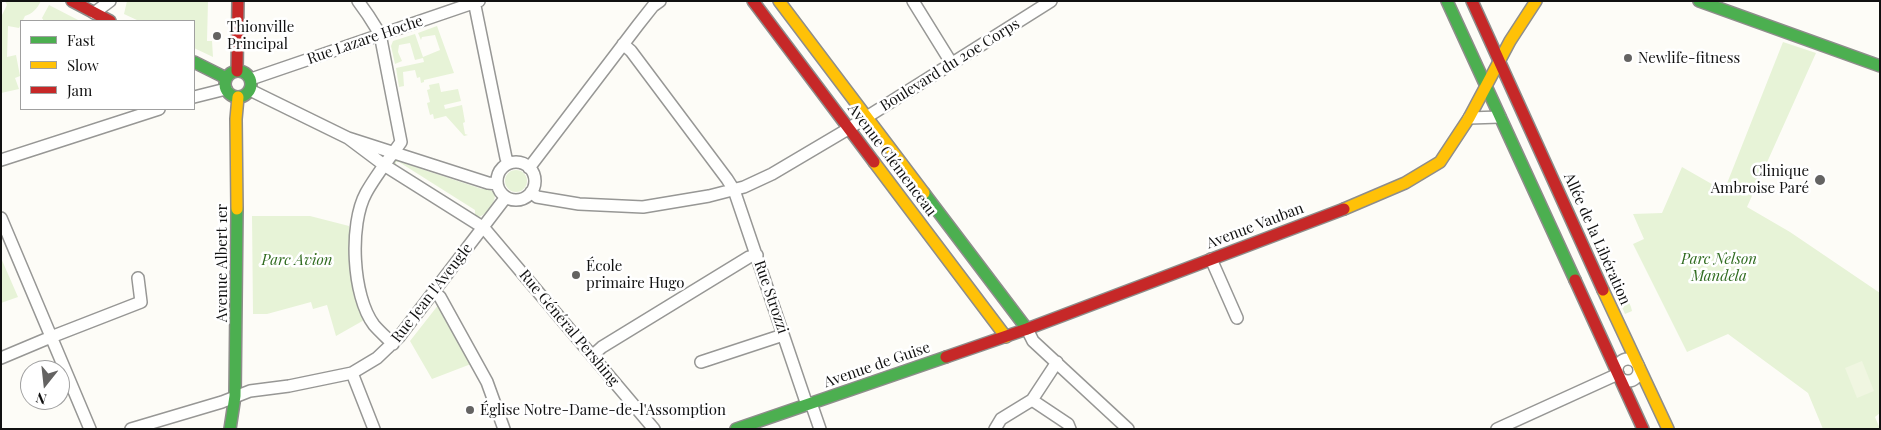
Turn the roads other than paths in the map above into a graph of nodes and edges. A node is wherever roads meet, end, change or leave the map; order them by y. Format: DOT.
graph roads {
  1 [pos="72,1"];
  2 [pos="110,1"];
  3 [pos="238,1"];
  4 [pos="358,1"];
  5 [pos="754,1"];
  6 [pos="779,1"];
  7 [pos="913,1"];
  8 [pos="1051,1"];
  9 [pos="1447,1"];
  10 [pos="1472,1"];
  11 [pos="1536,1"];
  12 [pos="1699,1"];
  13 [pos="476,2"];
  14 [pos="655,3"];
  15 [pos="94,13"];
  16 [pos="108,20"];
  17 [pos="380,34"];
  18 [pos="623,44"];
  19 [pos="1499,61"];
  20 [pos="195,63"];
  21 [pos="952,64"];
  22 [pos="1880,66"];
  23 [pos="237,71"];
  24 [pos="226,83"];
  25 [pos="250,85"];
  26 [pos="1486,87"];
  27 [pos="238,97"];
  28 [pos="195,98"];
  29 [pos="156,110"];
  30 [pos="1500,117"];
  31 [pos="867,118"];
  32 [pos="1469,118"];
  33 [pos="849,128"];
  34 [pos="348,138"];
  35 [pos="394,152"];
  36 [pos="1,160"];
  37 [pos="509,164"];
  38 [pos="384,165"];
  39 [pos="529,168"];
  40 [pos="497,184"];
  41 [pos="734,190"];
  42 [pos="531,192"];
  43 [pos="506,197"];
  44 [pos="1,218"];
  45 [pos="484,228"];
  46 [pos="757,255"];
  47 [pos="1211,259"];
  48 [pos="138,278"];
  49 [pos="434,292"];
  50 [pos="1237,318"];
  51 [pos="1027,329"];
  52 [pos="783,335"];
  53 [pos="51,336"];
  54 [pos="1006,337"];
  55 [pos="1033,341"];
  56 [pos="393,344"];
  57 [pos="592,355"];
  58 [pos="1,358"];
  59 [pos="701,362"];
  60 [pos="1057,362"];
  61 [pos="1638,365"];
  62 [pos="352,373"];
  63 [pos="1618,374"];
  64 [pos="236,396"];
  65 [pos="1032,400"];
  66 [pos="809,404"];
  67 [pos="90,429"];
  68 [pos="131,429"];
  69 [pos="230,429"];
  70 [pos="374,429"];
  71 [pos="504,429"];
  72 [pos="654,429"];
  73 [pos="736,429"];
  74 [pos="820,429"];
  75 [pos="995,429"];
  76 [pos="1070,429"];
  77 [pos="1128,429"];
  78 [pos="1497,429"];
  79 [pos="1642,429"];
  80 [pos="1668,429"];
  1 -- 15 [label="street"];
  2 -- 15 [label="street"];
  3 -- 23 [label="street"];
  4 -- 17 [label="street"];
  5 -- 33 [label="street, Avenue Clémenceau"];
  6 -- 31 [label="street, Avenue Clémenceau"];
  7 -- 21 [label="street"];
  8 -- 21 [label="street, Boulevard du 20e Corps"];
  9 -- 26 [label="street"];
  10 -- 19 [label="street, Allée de la Libération"];
  11 -- 19 [label="street, Avenue Vauban"];
  12 -- 22 [label="street"];
  13 -- 17 [label="street, Rue Lazare Hoche"];
  13 -- 37 [label="street"];
  14 -- 18 [label="street"];
  15 -- 16 [label="street"];
  17 -- 25 [label="street, Rue Lazare Hoche"];
  17 -- 35 [label="street"];
  18 -- 39 [label="street"];
  18 -- 41 [label="street, Rue Strozzi"];
  19 -- 26 [label="street, Avenue Vauban"];
  19 -- 61 [label="street, Allée de la Libération"];
  20 -- 24 [label="street"];
  21 -- 31 [label="street, Boulevard du 20e Corps"];
  23 -- 24 [label="street"];
  23 -- 25 [label="street"];
  24 -- 27 [label="street"];
  24 -- 28 [label="street"];
  25 -- 27 [label="street"];
  25 -- 34 [label="street"];
  26 -- 30 [label="street"];
  26 -- 32 [label="street, Avenue Vauban"];
  27 -- 64 [label="street, Avenue Albert 1er"];
  29 -- 36 [label="street"];
  30 -- 32 [label="street"];
  30 -- 63 [label="street"];
  31 -- 33 [label="street, Boulevard du 20e Corps"];
  31 -- 51 [label="street, Avenue Clémenceau"];
  32 -- 47 [label="street, Avenue Vauban"];
  33 -- 41 [label="street, Boulevard du 20e Corps"];
  33 -- 54 [label="street, Avenue Clémenceau"];
  34 -- 35 [label="street"];
  34 -- 38 [label="street, Rue Général Pershing"];
  35 -- 38 [label="street"];
  35 -- 40 [label="street"];
  37 -- 39 [label="street"];
  37 -- 40 [label="street"];
  38 -- 45 [label="street, Rue Général Pershing"];
  38 -- 56 [label="street"];
  39 -- 42 [label="street"];
  40 -- 43 [label="street"];
  41 -- 42 [label="street, Boulevard du 20e Corps"];
  41 -- 46 [label="street, Rue Strozzi"];
  42 -- 43 [label="street"];
  43 -- 45 [label="street, Rue Jean l'Aveugle"];
  44 -- 53 [label="street"];
  45 -- 49 [label="street, Rue Jean l'Aveugle"];
  45 -- 57 [label="street, Rue Général Pershing"];
  46 -- 52 [label="street, Rue Strozzi"];
  46 -- 57 [label="street"];
  47 -- 50 [label="street"];
  47 -- 51 [label="street, Avenue Vauban"];
  48 -- 53 [label="street"];
  49 -- 56 [label="street, Rue Jean l'Aveugle"];
  49 -- 71 [label="street"];
  51 -- 54 [label="street, Avenue de Guise"];
  51 -- 55 [label="street"];
  52 -- 59 [label="street"];
  52 -- 66 [label="street, Rue Strozzi"];
  53 -- 58 [label="street"];
  53 -- 67 [label="street"];
  54 -- 55 [label="street"];
  54 -- 66 [label="street, Avenue de Guise"];
  55 -- 60 [label="street"];
  56 -- 62 [label="street, Rue Jean l'Aveugle"];
  57 -- 72 [label="street, Rue Général Pershing"];
  60 -- 65 [label="street"];
  60 -- 77 [label="street"];
  61 -- 63 [label="street"];
  61 -- 80 [label="street, Allée de la Libération"];
  62 -- 64 [label="street, Rue Jean l'Aveugle"];
  62 -- 70 [label="street"];
  63 -- 78 [label="street"];
  63 -- 79 [label="street"];
  64 -- 68 [label="street, Rue Jean l'Aveugle"];
  64 -- 69 [label="street, Avenue Albert 1er"];
  65 -- 75 [label="street"];
  65 -- 76 [label="street"];
  66 -- 73 [label="street, Avenue de Guise"];
  66 -- 74 [label="street, Rue Strozzi"];
}
